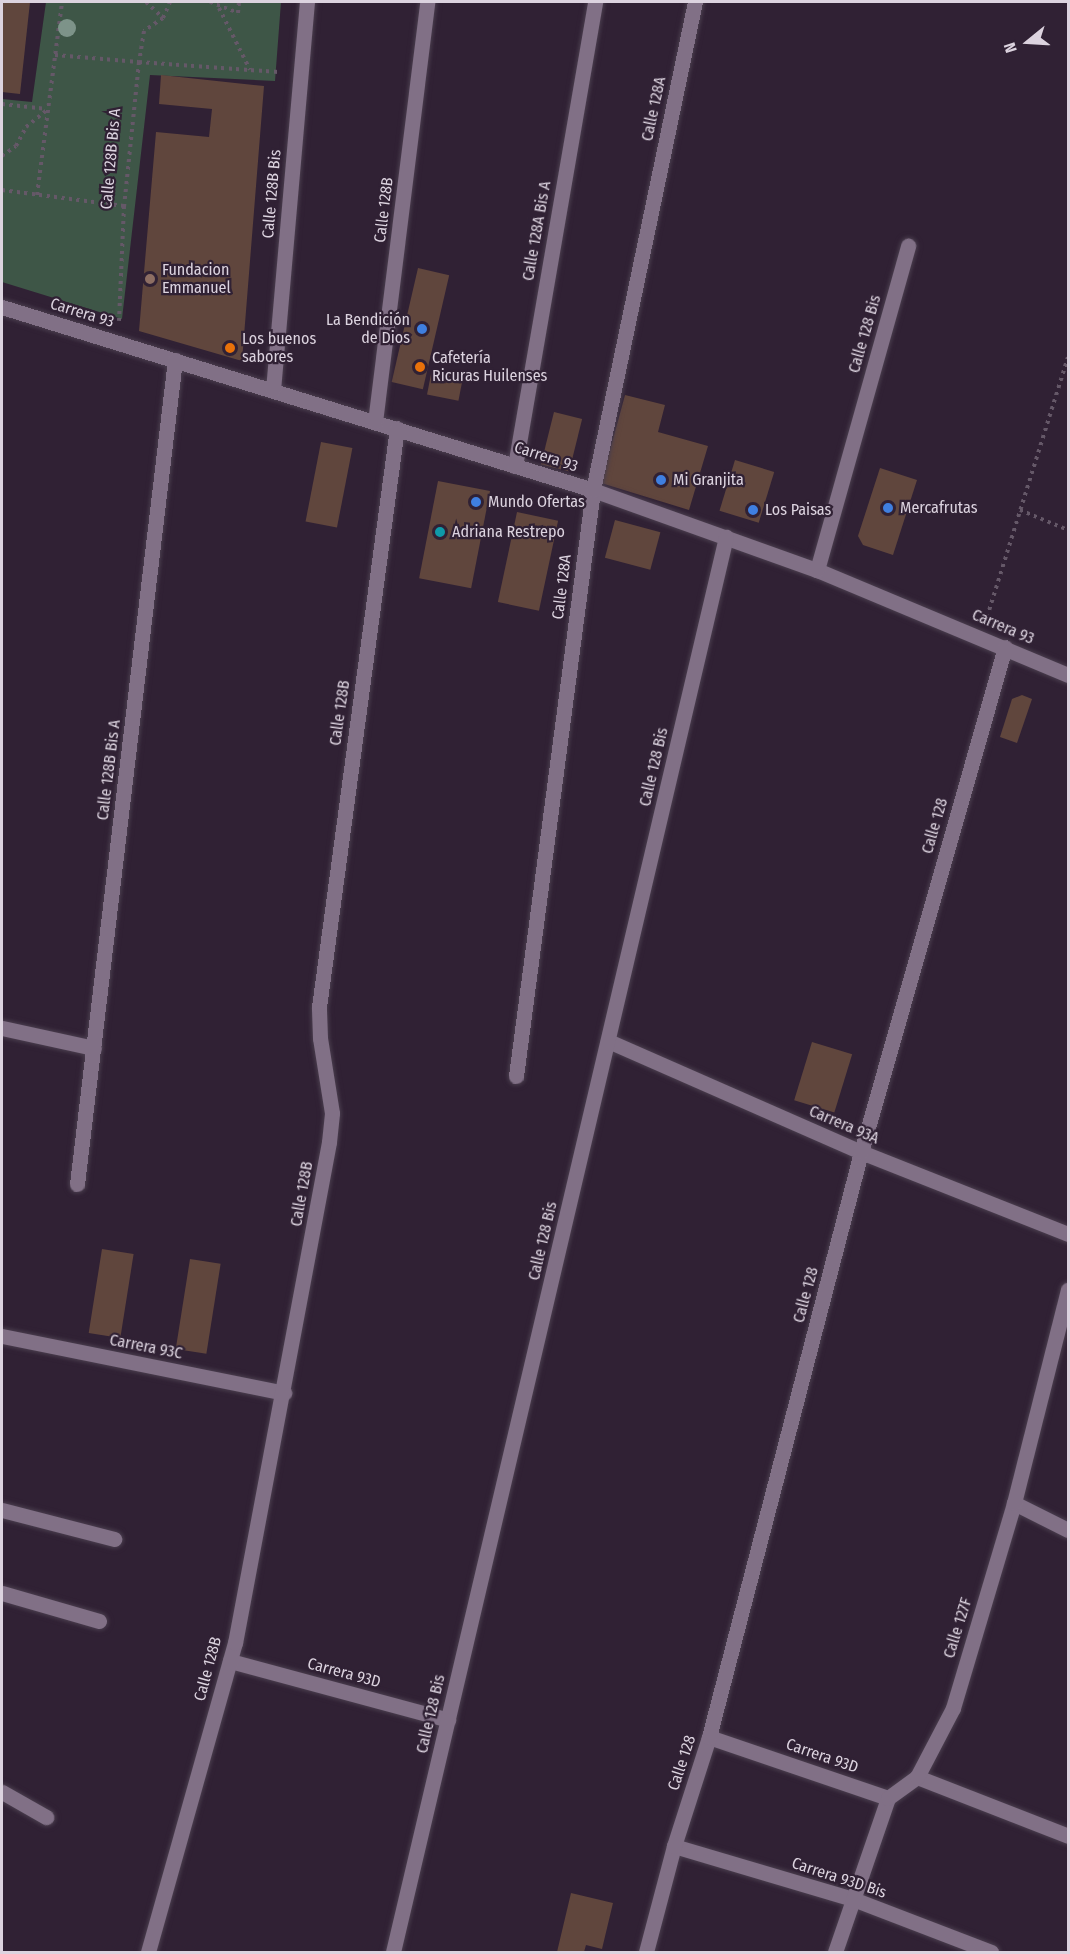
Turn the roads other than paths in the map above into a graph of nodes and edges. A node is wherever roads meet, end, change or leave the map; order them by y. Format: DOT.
graph roads {
  1 [pos="307,2"];
  2 [pos="427,2"];
  3 [pos="595,2"];
  4 [pos="695,2"];
  5 [pos="908,246"];
  6 [pos="2,307"];
  7 [pos="176,360"];
  8 [pos="273,390"];
  9 [pos="375,422"];
  10 [pos="397,428"];
  11 [pos="515,466"];
  12 [pos="593,490"];
  13 [pos="726,537"];
  14 [pos="817,570"];
  15 [pos="1005,647"];
  16 [pos="1068,675"];
  17 [pos="2,1028"];
  18 [pos="608,1041"];
  19 [pos="94,1048"];
  20 [pos="516,1076"];
  21 [pos="861,1152"];
  22 [pos="77,1184"];
  23 [pos="1068,1234"];
  24 [pos="1068,1290"];
  25 [pos="2,1336"];
  26 [pos="284,1393"];
  27 [pos="1014,1503"];
  28 [pos="2,1510"];
  29 [pos="1068,1530"];
  30 [pos="114,1539"];
  31 [pos="2,1593"];
  32 [pos="99,1621"];
  33 [pos="230,1660"];
  34 [pos="448,1720"];
  35 [pos="710,1737"];
  36 [pos="917,1777"];
  37 [pos="2,1792"];
  38 [pos="888,1798"];
  39 [pos="46,1817"];
  40 [pos="1068,1836"];
  41 [pos="674,1846"];
  42 [pos="852,1899"];
  43 [pos="148,1953"];
  44 [pos="393,1953"];
  45 [pos="646,1953"];
  46 [pos="835,1953"];
  47 [pos="991,1953"];
  1 -- 8 [label="street, Calle 128B Bis"];
  2 -- 9 [label="street, Calle 128B"];
  3 -- 11 [label="street, Calle 128A Bis A"];
  4 -- 12 [label="street, Calle 128A"];
  5 -- 14 [label="street, Calle 128 Bis"];
  6 -- 7 [label="street, Carrera 93"];
  7 -- 8 [label="street, Carrera 93"];
  7 -- 19 [label="street, Calle 128B Bis A"];
  8 -- 9 [label="street, Carrera 93"];
  9 -- 10 [label="street, Carrera 93"];
  10 -- 11 [label="street, Carrera 93"];
  10 -- 26 [label="street, Calle 128B"];
  11 -- 12 [label="street, Carrera 93"];
  12 -- 13 [label="street, Carrera 93"];
  12 -- 20 [label="street, Calle 128A"];
  13 -- 14 [label="street, Carrera 93"];
  13 -- 18 [label="street, Calle 128 Bis"];
  14 -- 15 [label="street, Carrera 93"];
  15 -- 16 [label="street, Carrera 93"];
  15 -- 21 [label="street, Calle 128"];
  17 -- 19 [label="street"];
  18 -- 21 [label="street, Carrera 93A"];
  18 -- 34 [label="street, Calle 128 Bis"];
  19 -- 22 [label="street, Calle 128B Bis A"];
  21 -- 23 [label="street, Carrera 93A"];
  21 -- 35 [label="street, Calle 128"];
  24 -- 27 [label="street, Calle 127F"];
  25 -- 26 [label="street, Carrera 93C"];
  26 -- 33 [label="street, Calle 128B"];
  27 -- 29 [label="street"];
  27 -- 36 [label="street, Calle 127F"];
  28 -- 30 [label="street"];
  31 -- 32 [label="street"];
  33 -- 34 [label="street, Carrera 93D"];
  33 -- 43 [label="street, Calle 128B"];
  34 -- 44 [label="street, Calle 128 Bis"];
  35 -- 38 [label="street, Carrera 93D"];
  35 -- 41 [label="street, Calle 128"];
  36 -- 38 [label="street, Calle 127F"];
  36 -- 40 [label="street"];
  37 -- 39 [label="street"];
  38 -- 42 [label="street"];
  41 -- 42 [label="street, Carrera 93D Bis"];
  41 -- 45 [label="street, Calle 128"];
  42 -- 46 [label="street"];
  42 -- 47 [label="street, Carrera 93D Bis"];
}
